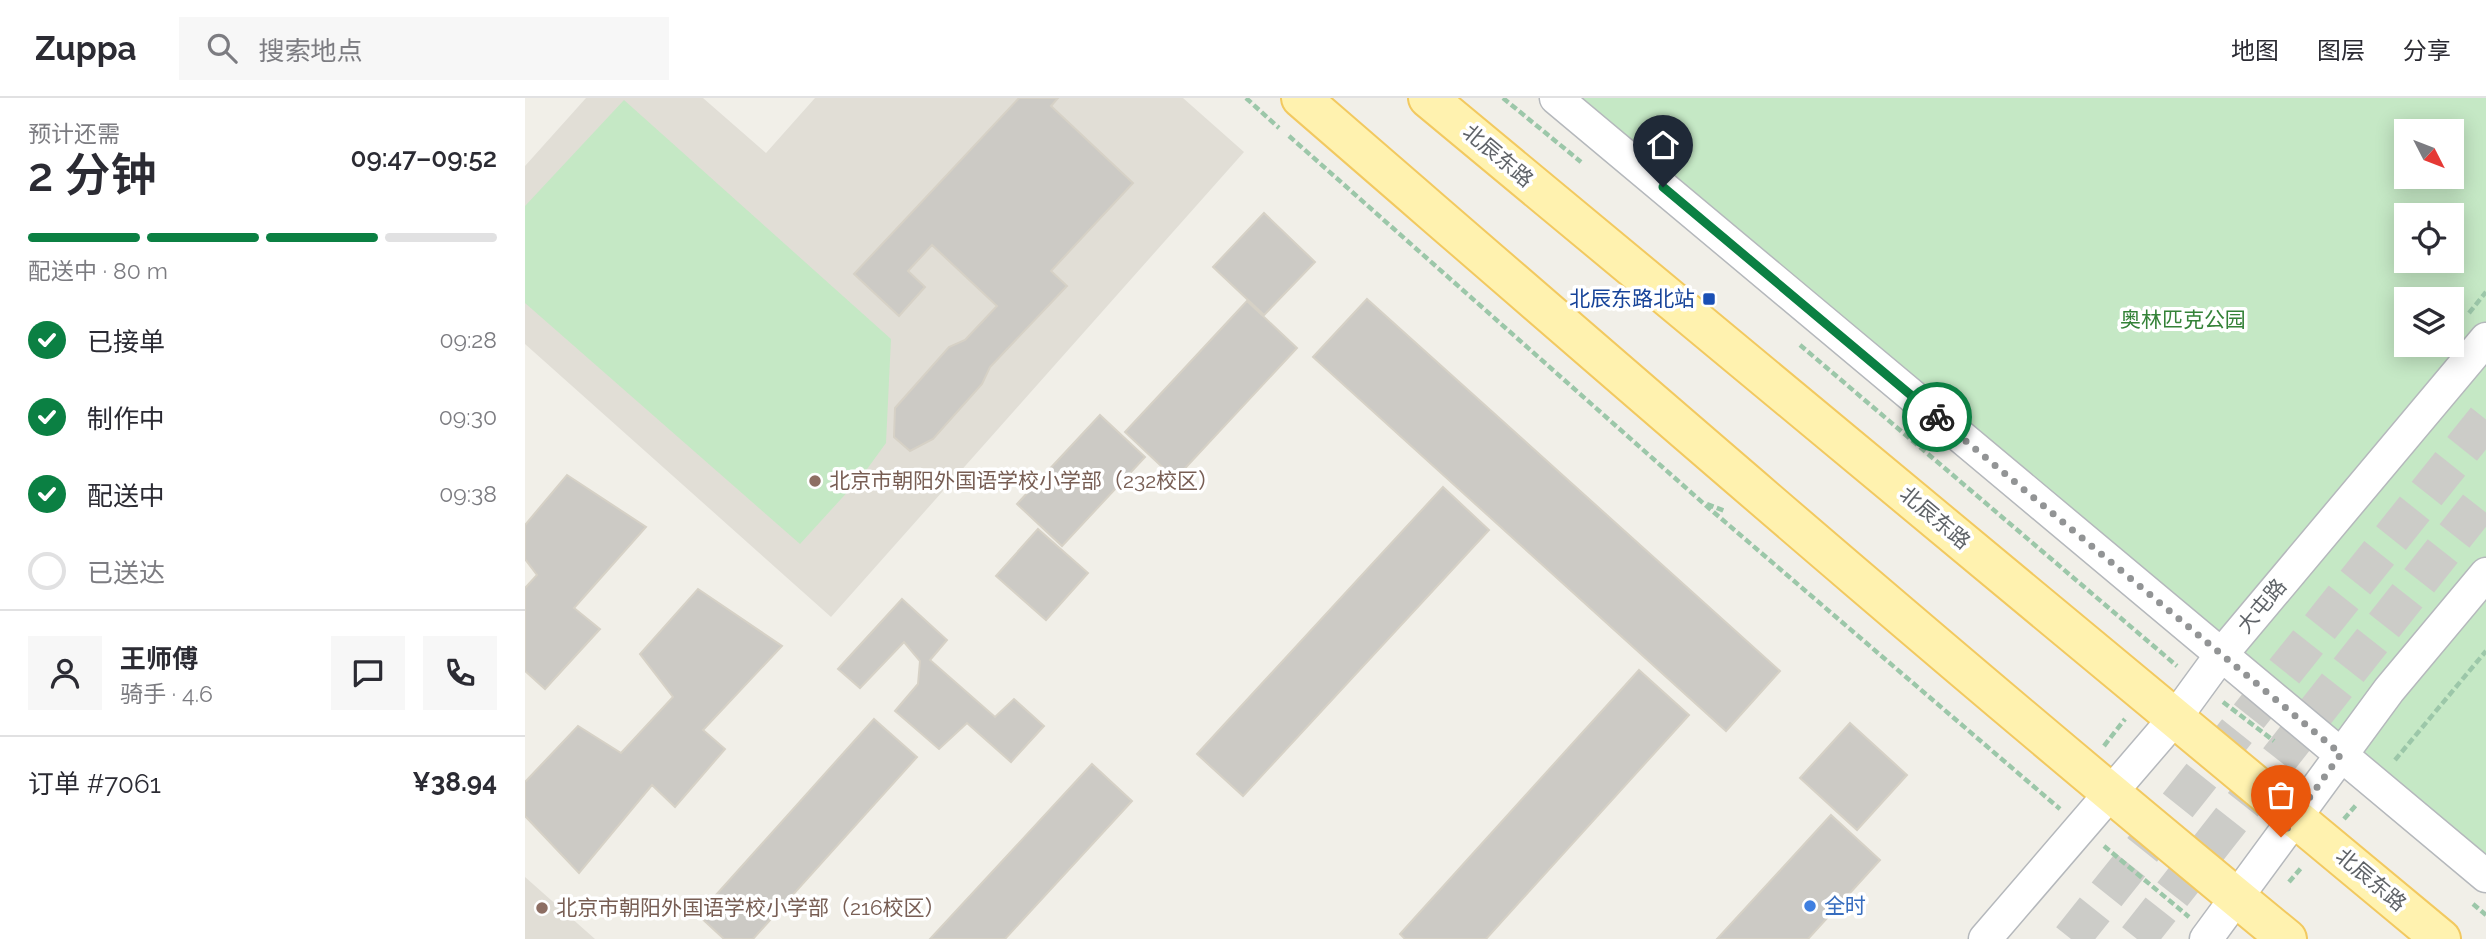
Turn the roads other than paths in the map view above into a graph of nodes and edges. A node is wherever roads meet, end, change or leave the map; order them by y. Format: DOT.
graph roads {
  1 [pos="1301,98"];
  2 [pos="1428,98"];
  3 [pos="1556,98"];
  4 [pos="2486,339"];
  5 [pos="2486,574"];
  6 [pos="2221,655"];
  7 [pos="2175,718"];
  8 [pos="2341,754"];
  9 [pos="2109,792"];
  10 [pos="2295,817"];
  11 [pos="2476,887"];
  12 [pos="2236,897"];
  13 [pos="2208,937"];
  14 [pos="1985,939"];
  15 [pos="2287,939"];
  16 [pos="2441,939"];
  1 -- 9 [label="main road"];
  2 -- 7 [label="main road, 北辰东路"];
  3 -- 6 [label="street"];
  4 -- 6 [label="street, 大屯路"];
  5 -- 8 [label="street"];
  6 -- 7 [label="street, 大屯路"];
  6 -- 8 [label="street"];
  7 -- 9 [label="street, 大屯路"];
  7 -- 10 [label="main road, 北辰东路"];
  8 -- 10 [label="street"];
  8 -- 11 [label="street"];
  9 -- 12 [label="main road"];
  9 -- 14 [label="street, 大屯路"];
  10 -- 12 [label="street"];
  10 -- 16 [label="main road, 北辰东路"];
  12 -- 13 [label="street"];
  12 -- 15 [label="main road"];
}
